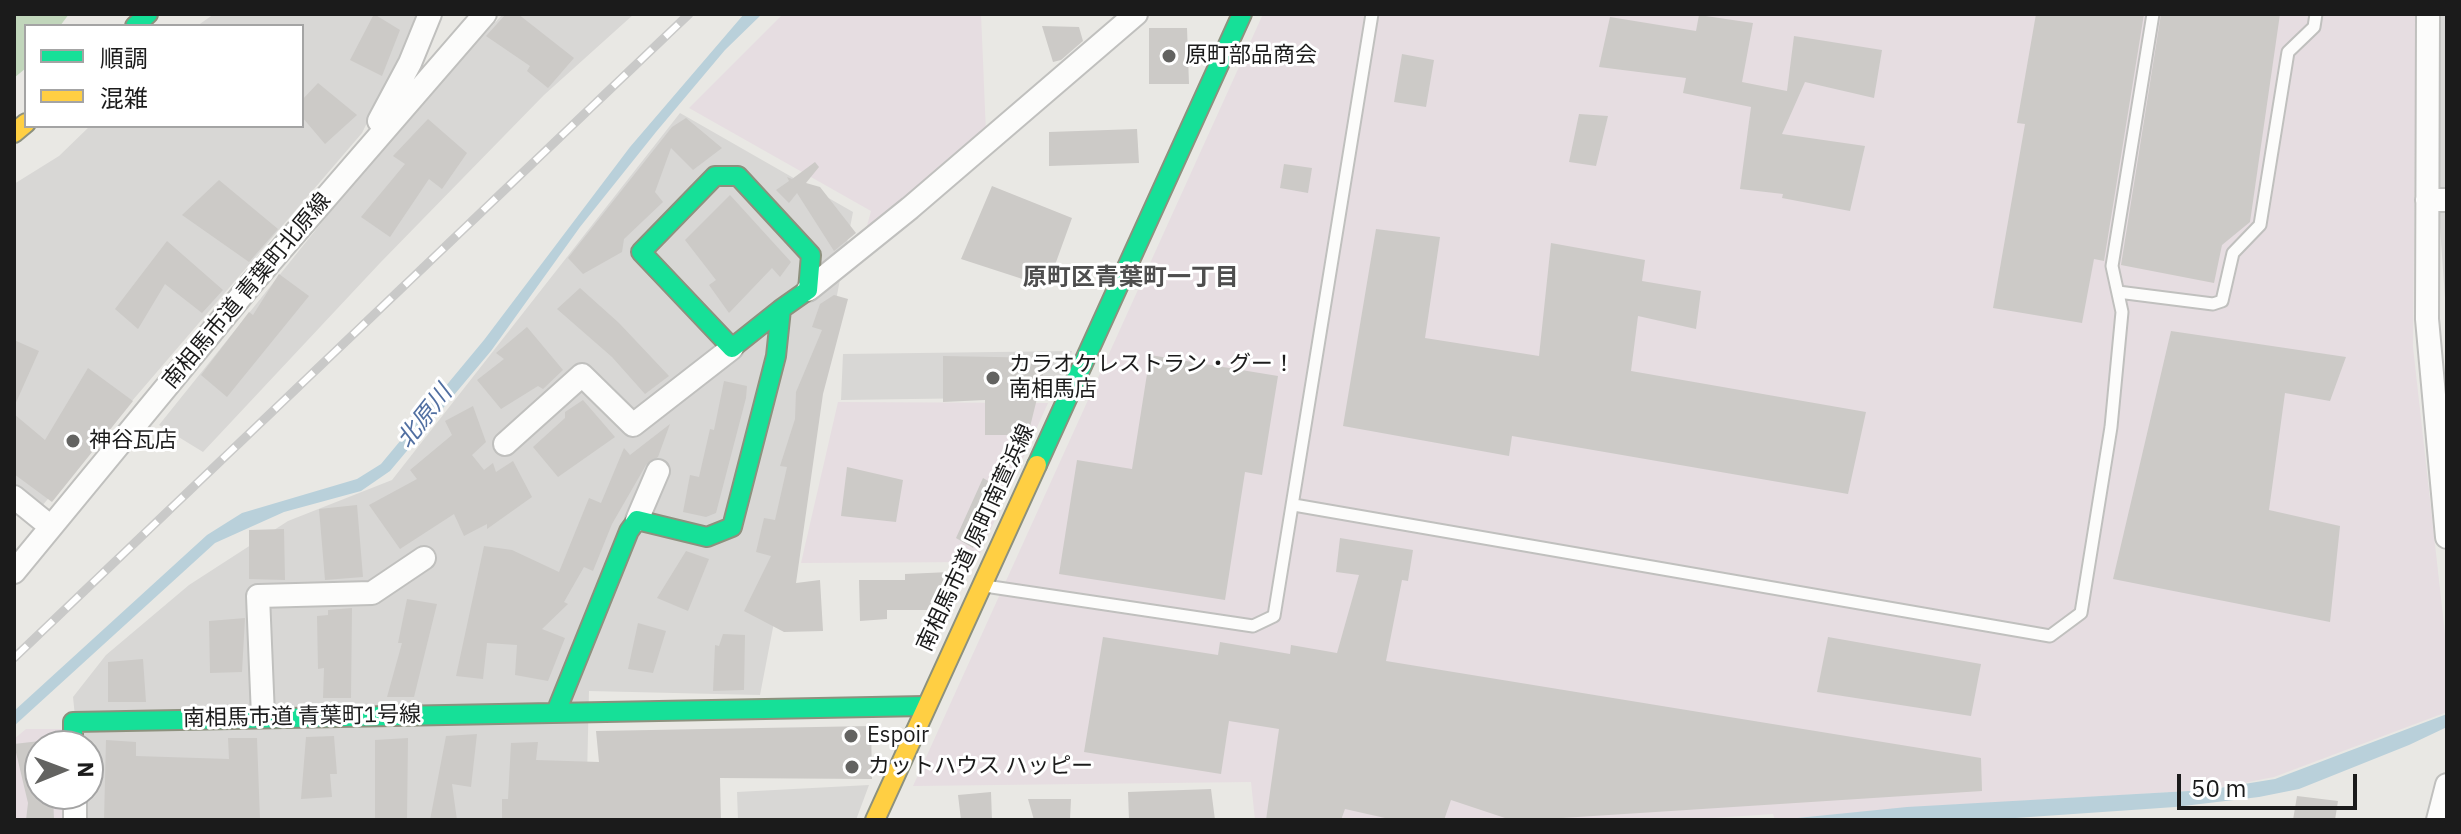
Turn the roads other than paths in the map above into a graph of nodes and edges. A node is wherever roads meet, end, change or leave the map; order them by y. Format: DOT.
graph roads {
  1 [pos="430,14"];
  2 [pos="485,14"];
  3 [pos="1136,14"];
  4 [pos="1242,14"];
  5 [pos="1372,14"];
  6 [pos="2153,14"];
  7 [pos="2316,14"];
  8 [pos="2428,14"];
  9 [pos="2437,39"];
  10 [pos="371,144"];
  11 [pos="2437,200"];
  12 [pos="808,290"];
  13 [pos="2118,292"];
  14 [pos="781,309"];
  15 [pos="732,348"];
  16 [pos="505,444"];
  17 [pos="658,471"];
  18 [pos="14,497"];
  19 [pos="1294,505"];
  20 [pos="637,520"];
  21 [pos="51,527"];
  22 [pos="2447,537"];
  23 [pos="424,558"];
  24 [pos="14,572"];
  25 [pos="981,585"];
  26 [pos="925,706"];
  27 [pos="556,712"];
  28 [pos="263,716"];
  29 [pos="73,730"];
  30 [pos="2447,785"];
  31 [pos="875,820"];
  32 [pos="2438,820"];
  1 -- 10 [label="street"];
  2 -- 10 [label="street, 南相馬市道 青葉町北原線"];
  3 -- 12 [label="street"];
  4 -- 25 [label="street, 南相馬市道 原町南萱浜線"];
  5 -- 19 [label="lane"];
  6 -- 13 [label="lane"];
  7 -- 13 [label="lane"];
  8 -- 9 [label="street"];
  9 -- 11 [label="street"];
  10 -- 21 [label="street, 南相馬市道 青葉町北原線"];
  11 -- 22 [label="street"];
  12 -- 14 [label="street"];
  12 -- 15 [label="street"];
  13 -- 19 [label="lane"];
  14 -- 15 [label="street"];
  14 -- 20 [label="street"];
  15 -- 16 [label="street"];
  17 -- 20 [label="street"];
  18 -- 21 [label="street"];
  19 -- 25 [label="lane"];
  20 -- 27 [label="street"];
  21 -- 24 [label="street, 南相馬市道 青葉町北原線"];
  23 -- 28 [label="street"];
  25 -- 26 [label="street, 南相馬市道 原町南萱浜線"];
  26 -- 27 [label="street, 南相馬市道 青葉町1号線"];
  26 -- 31 [label="street, 南相馬市道 原町南萱浜線"];
  27 -- 28 [label="street, 南相馬市道 青葉町1号線"];
  28 -- 29 [label="street, 南相馬市道 青葉町1号線"];
  30 -- 32 [label="street"];
}
